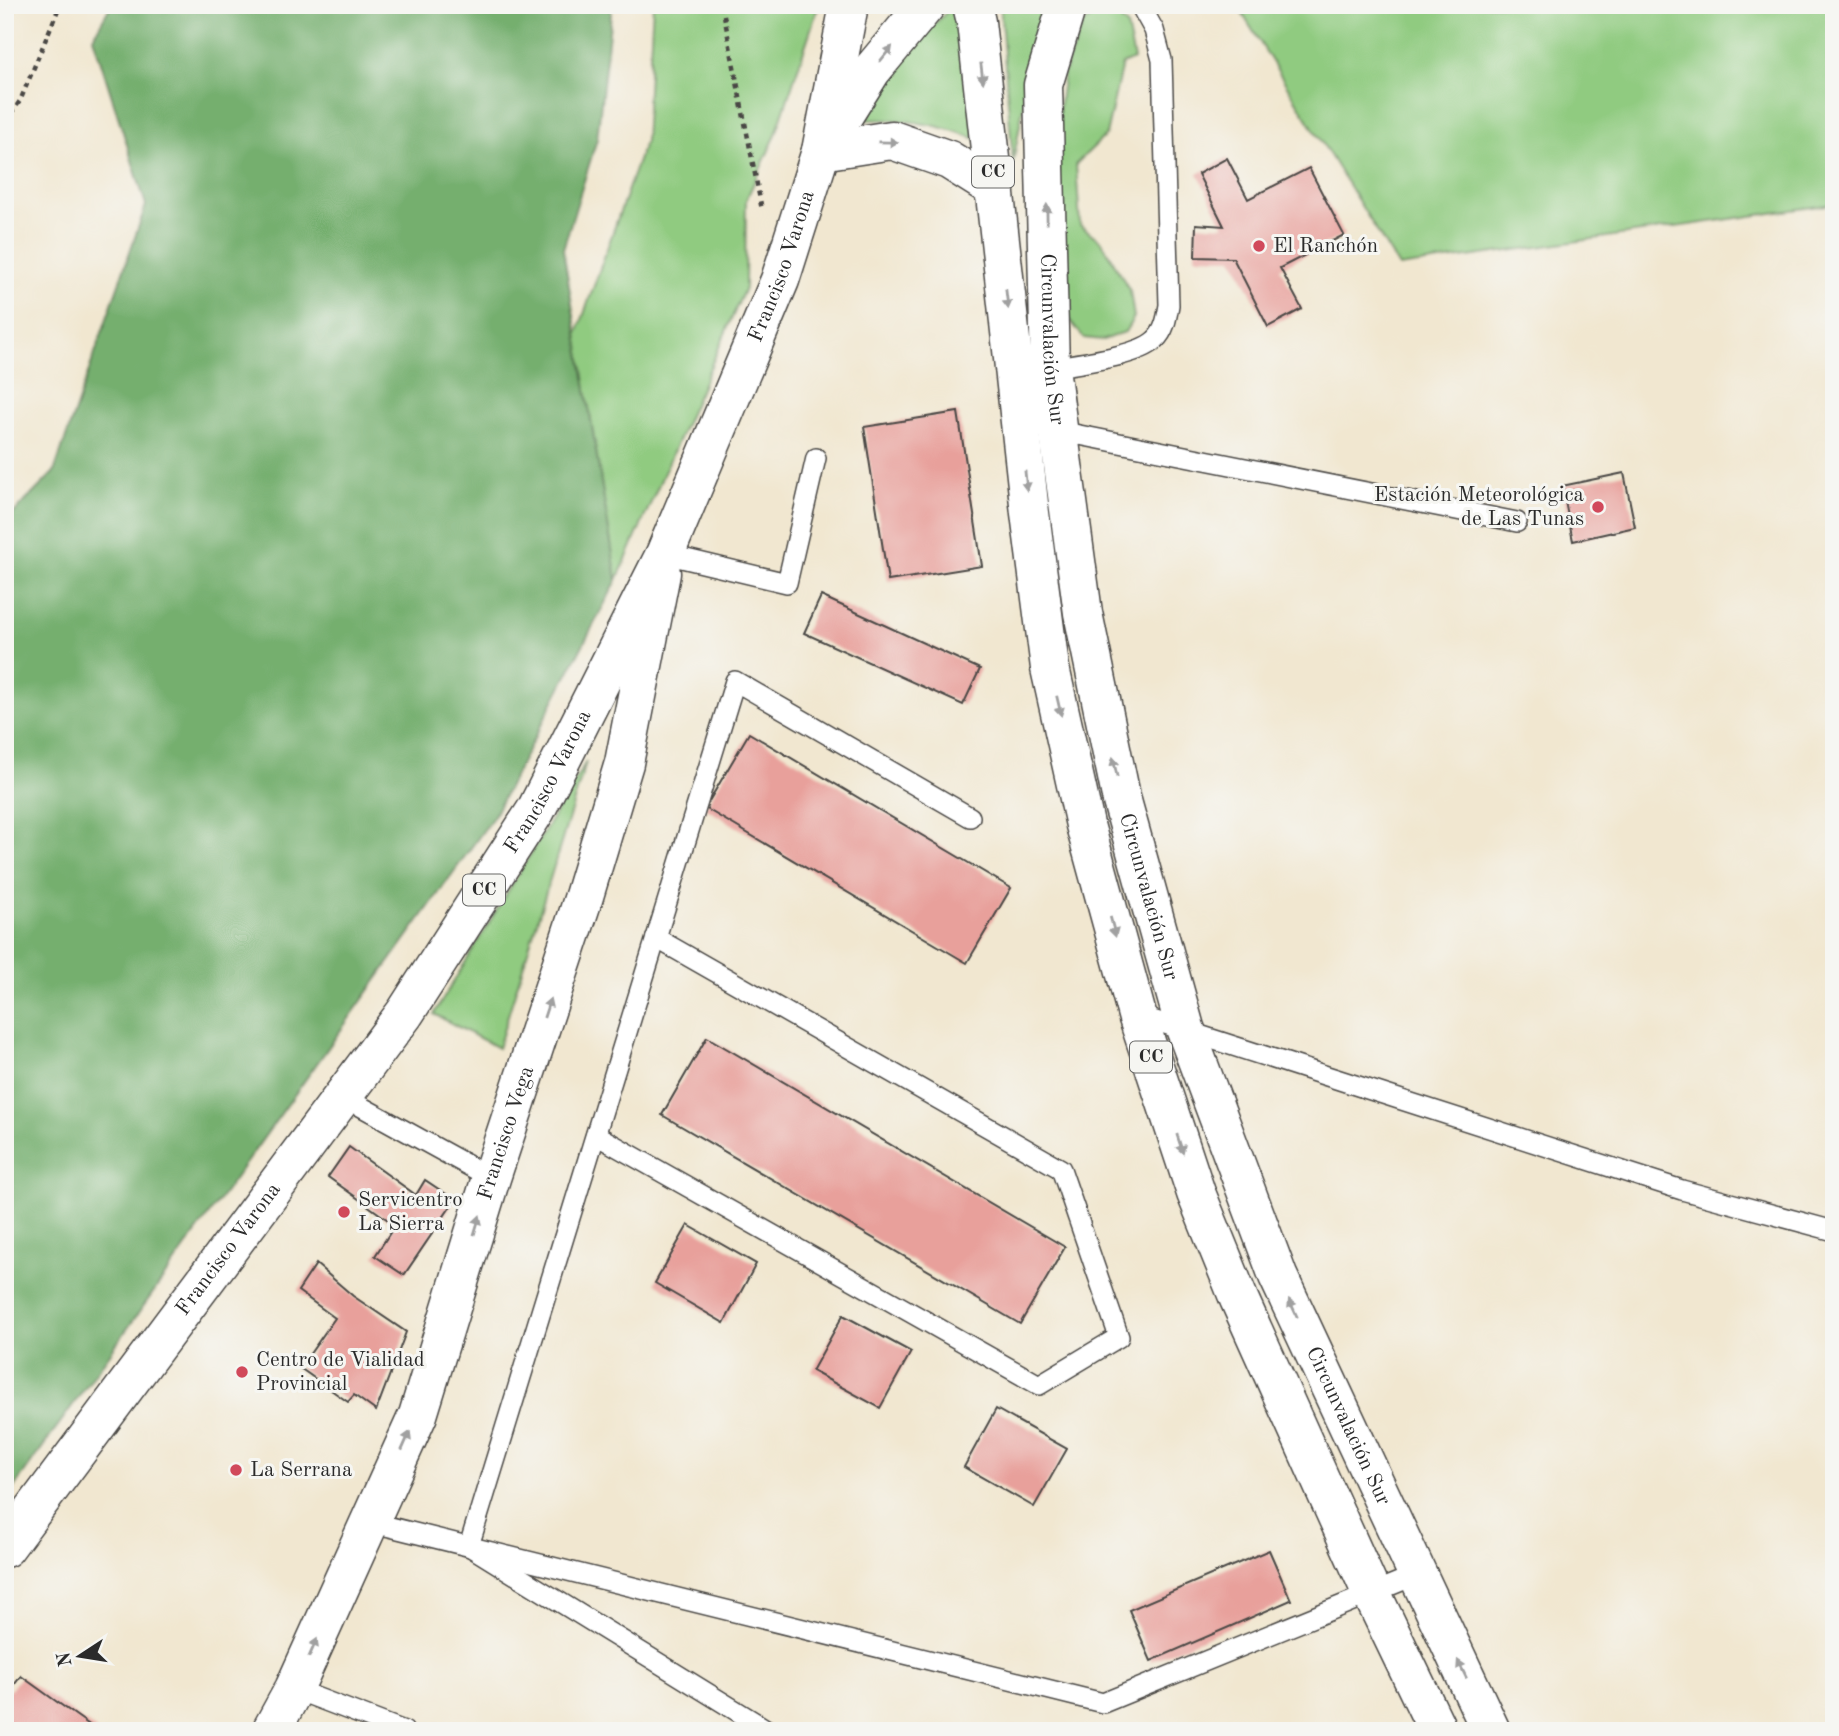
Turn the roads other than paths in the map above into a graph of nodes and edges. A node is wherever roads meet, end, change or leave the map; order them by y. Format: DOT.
graph roads {
  1 [pos="849,5"];
  2 [pos="926,5"];
  3 [pos="972,5"];
  4 [pos="1067,5"];
  5 [pos="1140,5"];
  6 [pos="821,151"];
  7 [pos="995,189"];
  8 [pos="1050,369"];
  9 [pos="1020,423"];
  10 [pos="1058,430"];
  11 [pos="816,458"];
  12 [pos="1517,522"];
  13 [pos="665,554"];
  14 [pos="970,817"];
  15 [pos="656,938"];
  16 [pos="1137,1015"];
  17 [pos="1185,1028"];
  18 [pos="342,1096"];
  19 [pos="596,1135"];
  20 [pos="491,1178"];
  21 [pos="1834,1231"];
  22 [pos="370,1522"];
  23 [pos="469,1546"];
  24 [pos="5,1548"];
  25 [pos="1416,1575"];
  26 [pos="1371,1592"];
  27 [pos="294,1689"];
  28 [pos="271,1731"];
  29 [pos="404,1731"];
  30 [pos="769,1731"];
  31 [pos="1438,1731"];
  32 [pos="1491,1731"];
  1 -- 6 [label="main road, CC"];
  6 -- 2 [label="main road, CC, one-way"];
  3 -- 7 [label="main road, Circunvalación Sur / CC, one-way"];
  8 -- 4 [label="main road, Circunvalación Sur / CC, one-way"];
  5 -- 8 [label="lane"];
  6 -- 7 [label="main road, one-way"];
  6 -- 13 [label="main road, Francisco Varona / CC"];
  7 -- 9 [label="main road, Circunvalación Sur / CC, one-way"];
  8 -- 10 [label="main road, Circunvalación Sur / CC"];
  9 -- 10 [label="lane"];
  9 -- 16 [label="main road, Circunvalación Sur / CC, one-way"];
  10 -- 12 [label="lane"];
  17 -- 10 [label="main road, Circunvalación Sur / CC, one-way"];
  11 -- 13 [label="lane"];
  13 -- 18 [label="main road, Francisco Varona / CC"];
  20 -- 13 [label="main road, Francisco Vega, one-way"];
  14 -- 15 [label="lane"];
  15 -- 19 [label="lane"];
  15 -- 19 [label="lane"];
  16 -- 17 [label="lane"];
  16 -- 26 [label="main road, Circunvalación Sur / CC, one-way"];
  17 -- 21 [label="lane"];
  25 -- 17 [label="main road, Circunvalación Sur / CC, one-way"];
  18 -- 20 [label="lane"];
  18 -- 24 [label="main road, Francisco Varona / CC"];
  19 -- 23 [label="lane"];
  22 -- 20 [label="main road, Francisco Vega, one-way"];
  22 -- 23 [label="lane"];
  27 -- 22 [label="main road, Francisco Vega, one-way"];
  23 -- 26 [label="lane"];
  23 -- 30 [label="lane"];
  25 -- 26 [label="lane"];
  32 -- 25 [label="main road, Circunvalación Sur / CC, one-way"];
  26 -- 31 [label="main road, Circunvalación Sur / CC"];
  27 -- 28 [label="main road, Francisco Vega"];
  27 -- 29 [label="lane"];
}
